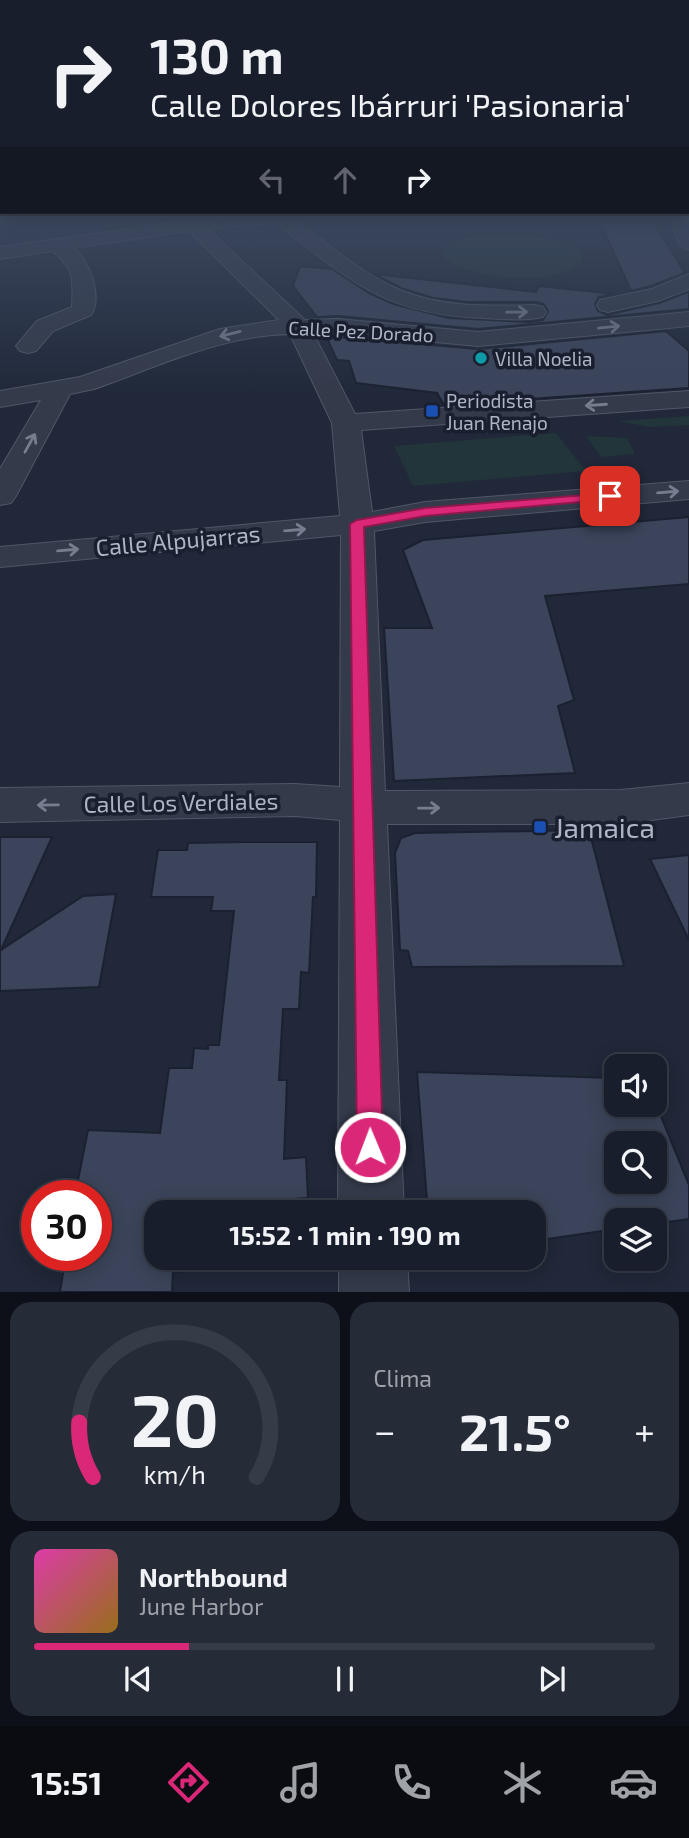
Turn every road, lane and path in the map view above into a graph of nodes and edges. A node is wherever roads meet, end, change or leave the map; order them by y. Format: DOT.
graph roads {
  1 [pos="81,274"];
  2 [pos="244,274"];
  3 [pos="357,274"];
  4 [pos="689,280"];
  5 [pos="586,307"];
  6 [pos="554,310"];
  7 [pos="688,320"];
  8 [pos="297,325"];
  9 [pos="28,346"];
  10 [pos="59,391"];
  11 [pos="0,399"];
  12 [pos="689,399"];
  13 [pos="346,423"];
  14 [pos="689,490"];
  15 [pos="0,496"];
  16 [pos="357,524"];
  17 [pos="0,557"];
  18 [pos="689,800"];
  19 [pos="0,805"];
  20 [pos="361,806"];
  21 [pos="371,1200"];
  22 [pos="373,1270"];
  23 [pos="374,1292"];
  1 -- 9 [label="street"];
  2 -- 8 [label="street"];
  3 -- 6 [label="street, one-way"];
  4 -- 5 [label="street"];
  8 -- 7 [label="street, Calle Pez Dorado, one-way"];
  8 -- 10 [label="street, Calle Pez Dorado, one-way"];
  8 -- 13 [label="street"];
  10 -- 11 [label="street, Calle Pez Dorado"];
  15 -- 10 [label="street, one-way"];
  12 -- 13 [label="street, one-way"];
  13 -- 16 [label="street"];
  16 -- 14 [label="street, Calle Alpujarras, one-way"];
  17 -- 16 [label="street, Calle Alpujarras, one-way"];
  16 -- 20 [label="street"];
  20 -- 18 [label="street, Calle Los Verdiales, one-way"];
  20 -- 19 [label="street, Calle Los Verdiales, one-way"];
  20 -- 21 [label="street"];
  22 -- 23 [label="street"];
}
